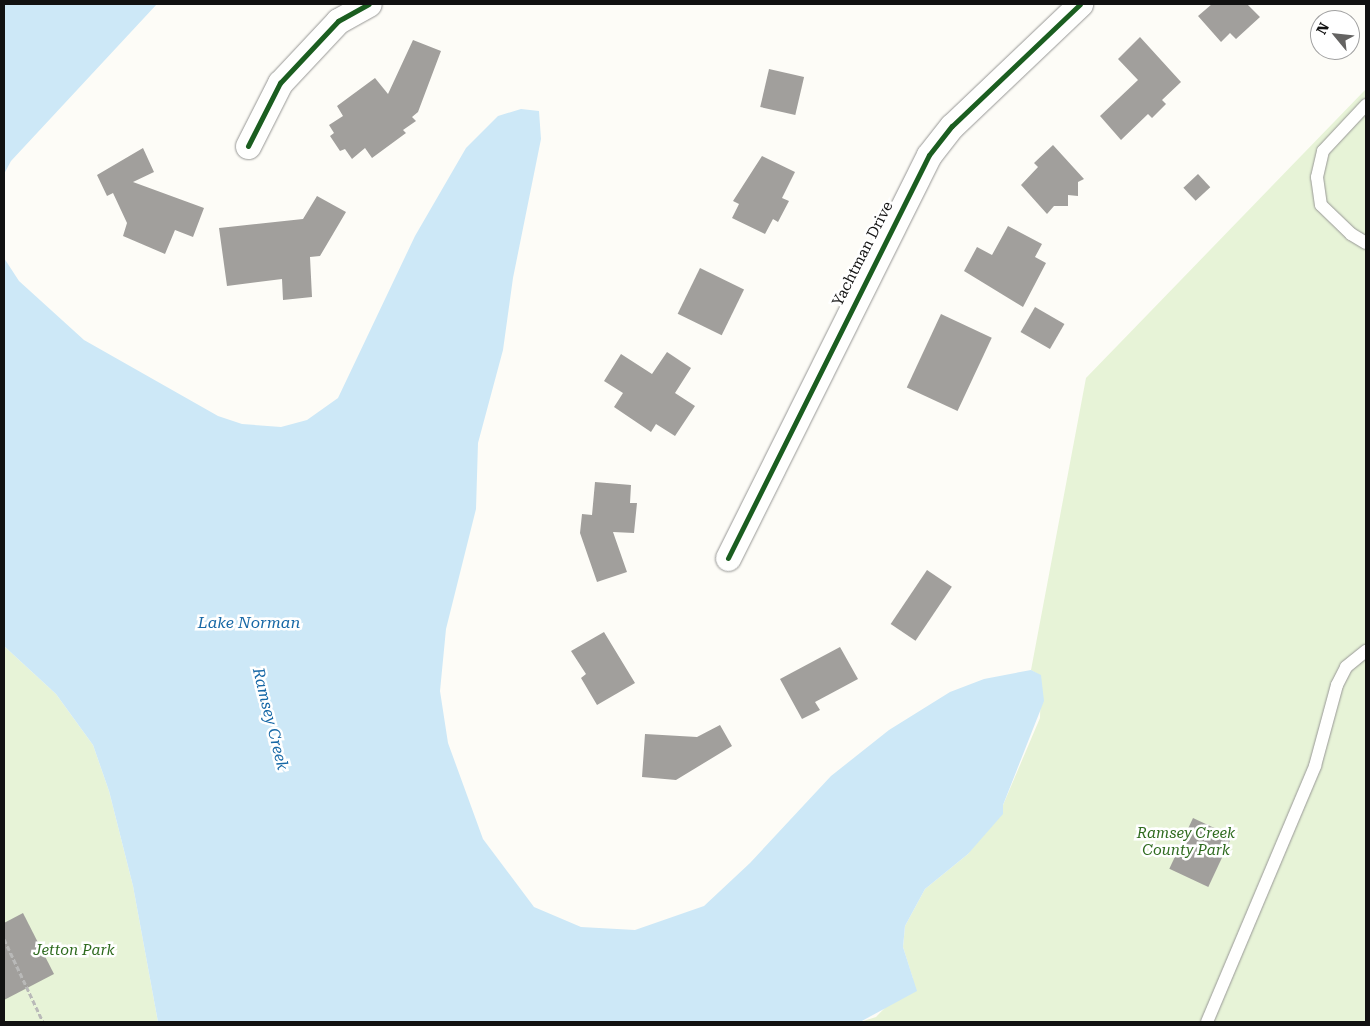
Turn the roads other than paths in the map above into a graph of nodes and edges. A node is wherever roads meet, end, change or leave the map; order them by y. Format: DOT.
graph roads {
  1 [pos="369,4"];
  2 [pos="1080,4"];
  3 [pos="1366,105"];
  4 [pos="248,146"];
  5 [pos="1366,243"];
  6 [pos="728,558"];
  7 [pos="1366,651"];
  8 [pos="1207,1022"];
  1 -- 4 [label="street"];
  2 -- 6 [label="street, Yachtman Drive"];
  3 -- 5 [label="lane"];
  7 -- 8 [label="lane"];
}
